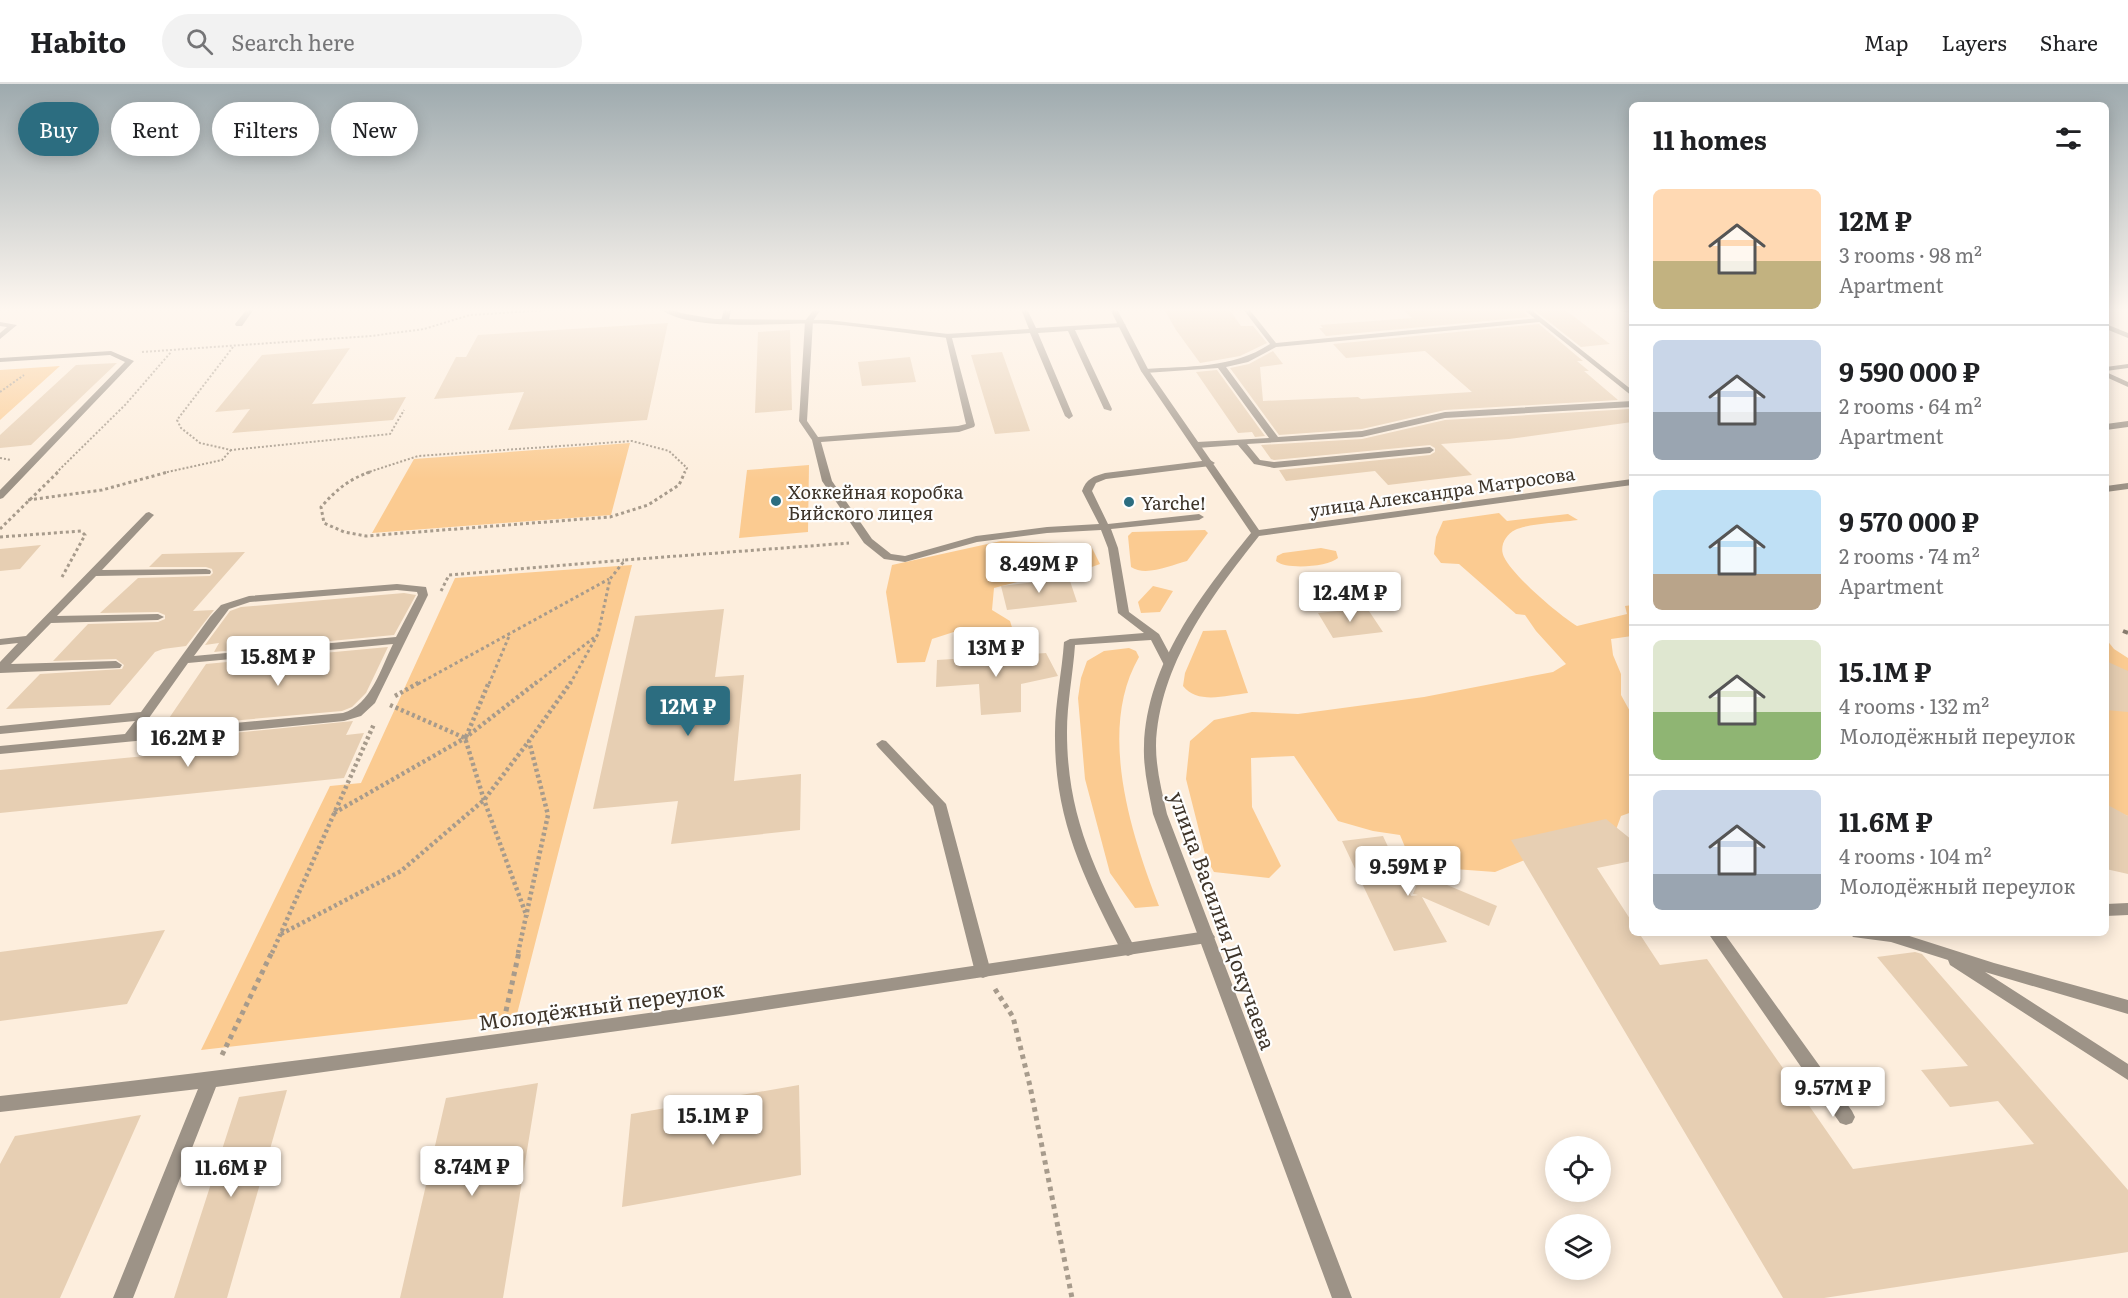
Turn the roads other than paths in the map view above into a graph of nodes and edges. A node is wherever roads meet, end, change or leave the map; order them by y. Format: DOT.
graph roads {
  1 [pos="126,366"];
  2 [pos="806,366"];
  3 [pos="956,366"];
  4 [pos="1049,366"];
  5 [pos="1088,366"];
  6 [pos="1143,366"];
  7 [pos="1199,366"];
  8 [pos="1221,366"];
  9 [pos="1596,366"];
  10 [pos="2128,366"];
  11 [pos="2109,369"];
  12 [pos="1145,370"];
  13 [pos="2109,376"];
  14 [pos="2128,385"];
  15 [pos="1629,392"];
  16 [pos="1629,404"];
  17 [pos="1108,409"];
  18 [pos="1070,417"];
  19 [pos="2128,424"];
  20 [pos="2109,427"];
  21 [pos="1275,439"];
  22 [pos="816,440"];
  23 [pos="1240,442"];
  24 [pos="1197,445"];
  25 [pos="1430,450"];
  26 [pos="1210,464"];
  27 [pos="1629,482"];
  28 [pos="2128,486"];
  29 [pos="2109,489"];
  30 [pos="0,496"];
  31 [pos="149,515"];
  32 [pos="1199,517"];
  33 [pos="1105,527"];
  34 [pos="1256,533"];
  35 [pos="206,572"];
  36 [pos="92,573"];
  37 [pos="158,617"];
  38 [pos="47,620"];
  39 [pos="1155,636"];
  40 [pos="28,639"];
  41 [pos="402,640"];
  42 [pos="0,642"];
  43 [pos="184,660"];
  44 [pos="1168,662"];
  45 [pos="116,666"];
  46 [pos="0,668"];
  47 [pos="144,716"];
  48 [pos="0,730"];
  49 [pos="129,738"];
  50 [pos="882,744"];
  51 [pos="0,750"];
  52 [pos="2128,909"];
  53 [pos="2109,910"];
  54 [pos="1718,936"];
  55 [pos="1900,936"];
  56 [pos="1207,937"];
  57 [pos="1128,950"];
  58 [pos="1939,950"];
  59 [pos="983,972"];
  60 [pos="2128,1007"];
  61 [pos="2128,1073"];
  62 [pos="210,1080"];
  63 [pos="0,1104"];
  64 [pos="1846,1117"];
  65 [pos="123,1298"];
  66 [pos="1341,1298"];
  1 -- 30 [label="street"];
  2 -- 22 [label="street"];
  3 -- 22 [label="street"];
  4 -- 18 [label="street"];
  5 -- 17 [label="street"];
  6 -- 12 [label="street"];
  7 -- 12 [label="street"];
  8 -- 21 [label="street"];
  9 -- 15 [label="street"];
  10 -- 11 [label="street"];
  12 -- 24 [label="street"];
  13 -- 14 [label="street"];
  16 -- 21 [label="street"];
  19 -- 20 [label="street"];
  21 -- 23 [label="street"];
  22 -- 33 [label="street"];
  23 -- 24 [label="street"];
  23 -- 25 [label="street"];
  24 -- 26 [label="street"];
  26 -- 33 [label="street"];
  26 -- 34 [label="street"];
  27 -- 34 [label="street, улица Александра Матросова"];
  28 -- 29 [label="street"];
  31 -- 36 [label="street"];
  32 -- 33 [label="street"];
  33 -- 39 [label="street"];
  34 -- 44 [label="street, улица Василия Докучаева"];
  35 -- 36 [label="street"];
  36 -- 38 [label="street"];
  37 -- 38 [label="street"];
  38 -- 40 [label="street"];
  39 -- 44 [label="street"];
  39 -- 57 [label="street"];
  40 -- 42 [label="street"];
  40 -- 46 [label="street"];
  41 -- 43 [label="street"];
  41 -- 43 [label="street"];
  41 -- 49 [label="street"];
  43 -- 47 [label="street"];
  44 -- 56 [label="street, улица Василия Докучаева"];
  45 -- 46 [label="street"];
  47 -- 48 [label="street"];
  47 -- 49 [label="street"];
  49 -- 51 [label="street"];
  50 -- 59 [label="street"];
  52 -- 53 [label="street"];
  54 -- 64 [label="street"];
  55 -- 58 [label="street"];
  56 -- 57 [label="street, Молодёжный переулок"];
  56 -- 66 [label="street, улица Василия Докучаева"];
  57 -- 59 [label="street, Молодёжный переулок"];
  58 -- 60 [label="street"];
  58 -- 61 [label="street"];
  59 -- 62 [label="street, Молодёжный переулок"];
  62 -- 63 [label="street, Молодёжный переулок"];
  62 -- 65 [label="street"];
}
